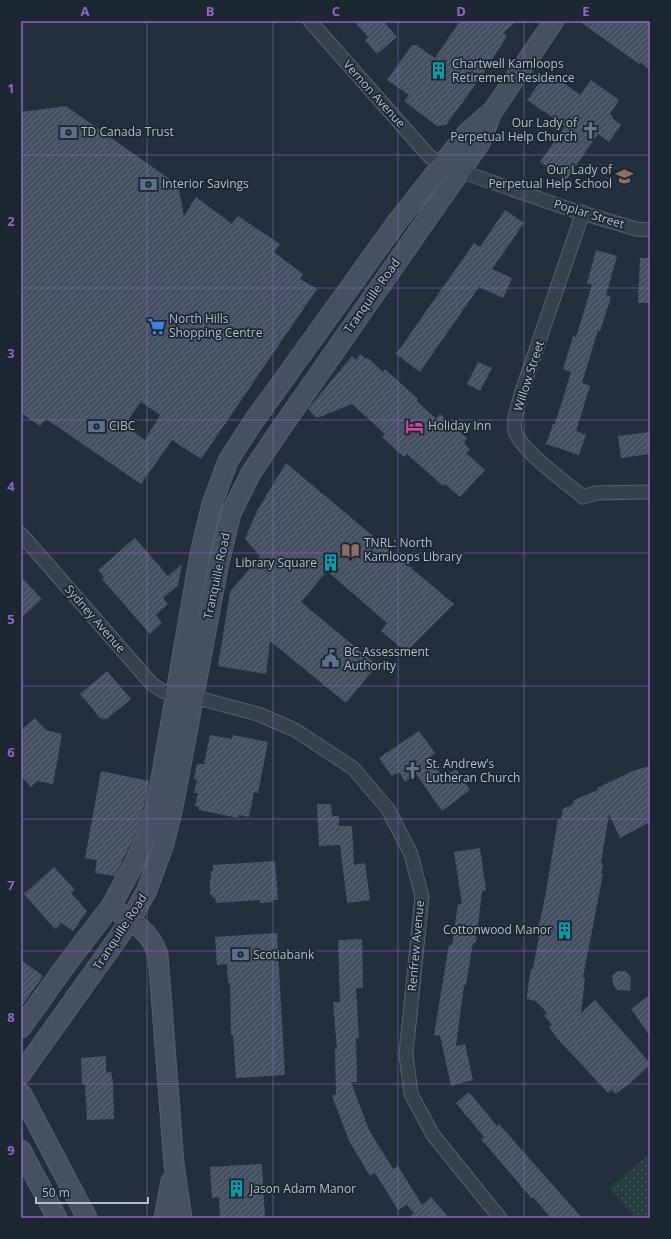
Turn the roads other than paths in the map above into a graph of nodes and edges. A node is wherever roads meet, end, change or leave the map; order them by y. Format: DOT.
graph roads {
  1 [pos="310,21"];
  2 [pos="554,21"];
  3 [pos="492,112"];
  4 [pos="442,164"];
  5 [pos="460,171"];
  6 [pos="583,212"];
  7 [pos="650,230"];
  8 [pos="650,492"];
  9 [pos="21,534"];
  10 [pos="185,695"];
  11 [pos="111,906"];
  12 [pos="130,921"];
  13 [pos="21,1028"];
  14 [pos="21,1074"];
  15 [pos="21,1093"];
  16 [pos="22,1154"];
  17 [pos="174,1164"];
  18 [pos="56,1218"];
  19 [pos="87,1218"];
  20 [pos="164,1218"];
  21 [pos="182,1218"];
  22 [pos="500,1218"];
  1 -- 4 [label="street, Vernon Avenue"];
  2 -- 3 [label="main road, Tranquille Road"];
  3 -- 4 [label="main road, Tranquille Road"];
  3 -- 5 [label="main road, Tranquille Road"];
  4 -- 5 [label="main road"];
  4 -- 10 [label="main road, Tranquille Road"];
  5 -- 6 [label="street, Poplar Street"];
  5 -- 10 [label="main road, Tranquille Road"];
  6 -- 7 [label="street, Poplar Street"];
  6 -- 8 [label="street, Willow Street"];
  9 -- 10 [label="street, Sydney Avenue"];
  10 -- 11 [label="main road, Tranquille Road"];
  10 -- 12 [label="main road, Tranquille Road"];
  10 -- 22 [label="street, Renfrew Avenue"];
  11 -- 12 [label="main road"];
  11 -- 13 [label="main road, Tranquille Road"];
  12 -- 14 [label="main road, Tranquille Road"];
  12 -- 17 [label="main road"];
  15 -- 19 [label="main road"];
  16 -- 18 [label="main road"];
  17 -- 20 [label="main road"];
  17 -- 21 [label="main road"];
}
